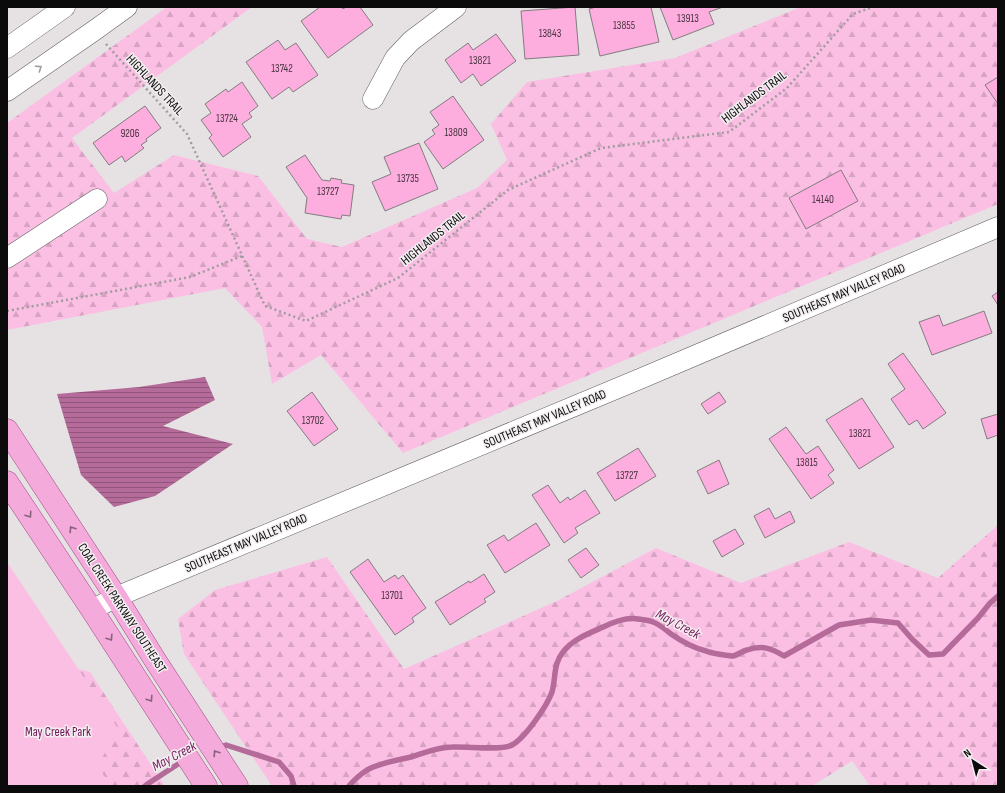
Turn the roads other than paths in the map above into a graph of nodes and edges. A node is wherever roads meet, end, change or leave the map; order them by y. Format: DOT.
graph roads {
  1 [pos="64,7"];
  2 [pos="127,7"];
  3 [pos="456,7"];
  4 [pos="7,48"];
  5 [pos="7,90"];
  6 [pos="374,100"];
  7 [pos="97,198"];
  8 [pos="998,227"];
  9 [pos="7,258"];
  10 [pos="7,430"];
  11 [pos="7,482"];
  12 [pos="116,597"];
  13 [pos="92,610"];
  14 [pos="206,786"];
  15 [pos="237,786"];
  1 -- 4 [label="street"];
  5 -- 2 [label="street, one-way"];
  3 -- 6 [label="street"];
  7 -- 9 [label="street"];
  8 -- 12 [label="street, SOUTHEAST MAY VALLEY ROAD"];
  12 -- 10 [label="main road, COAL CREEK PARKWAY SOUTHEAST, one-way"];
  11 -- 13 [label="main road, COAL CREEK PARKWAY SOUTHEAST, one-way"];
  12 -- 13 [label="street, SOUTHEAST MAY VALLEY ROAD"];
  15 -- 12 [label="main road, COAL CREEK PARKWAY SOUTHEAST, one-way"];
  13 -- 14 [label="main road, COAL CREEK PARKWAY SOUTHEAST, one-way"];
}
